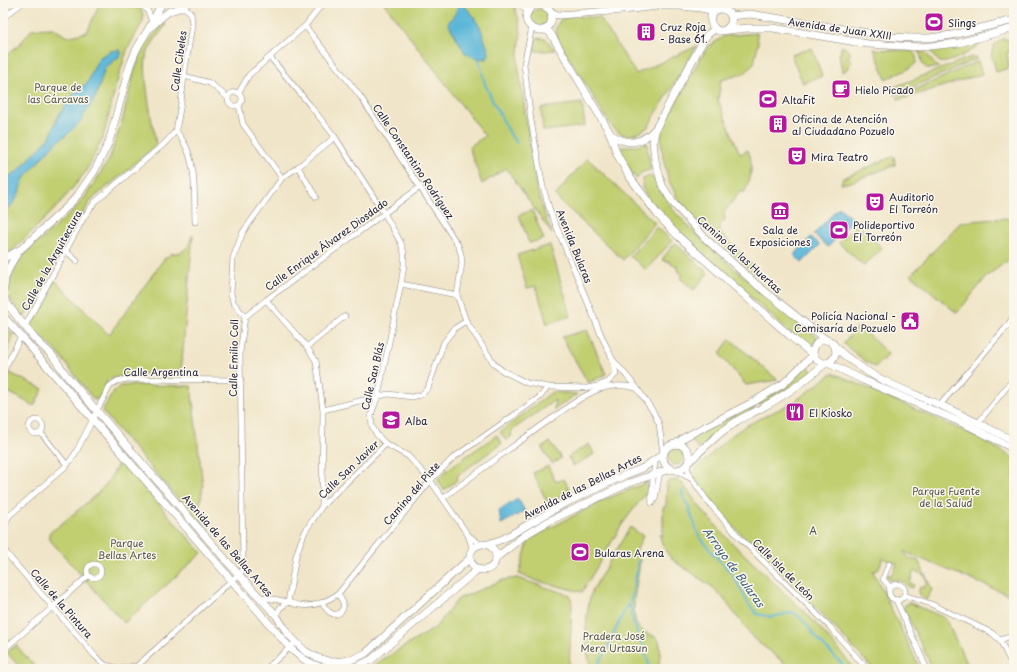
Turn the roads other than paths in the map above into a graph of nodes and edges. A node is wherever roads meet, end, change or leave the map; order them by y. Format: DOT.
graph roads {
  1 [pos="22,3"];
  2 [pos="139,3"];
  3 [pos="162,3"];
  4 [pos="315,3"];
  5 [pos="328,3"];
  6 [pos="520,3"];
  7 [pos="185,5"];
  8 [pos="725,6"];
  9 [pos="529,7"];
  10 [pos="319,8"];
  11 [pos="172,10"];
  12 [pos="714,11"];
  13 [pos="552,12"];
  14 [pos="731,16"];
  15 [pos="3,18"];
  16 [pos="1014,20"];
  17 [pos="150,25"];
  18 [pos="305,26"];
  19 [pos="530,27"];
  20 [pos="1014,28"];
  21 [pos="716,29"];
  22 [pos="726,29"];
  23 [pos="544,30"];
  24 [pos="270,57"];
  25 [pos="184,76"];
  26 [pos="239,92"];
  27 [pos="228,98"];
  28 [pos="239,105"];
  29 [pos="179,121"];
  30 [pos="656,128"];
  31 [pos="176,131"];
  32 [pos="610,133"];
  33 [pos="334,137"];
  34 [pos="298,167"];
  35 [pos="282,178"];
  36 [pos="420,187"];
  37 [pos="316,197"];
  38 [pos="384,214"];
  39 [pos="195,222"];
  40 [pos="21,248"];
  41 [pos="66,251"];
  42 [pos="3,259"];
  43 [pos="77,262"];
  44 [pos="4,276"];
  45 [pos="401,284"];
  46 [pos="3,291"];
  47 [pos="457,295"];
  48 [pos="3,296"];
  49 [pos="266,300"];
  50 [pos="3,316"];
  51 [pos="344,316"];
  52 [pos="1014,316"];
  53 [pos="244,317"];
  54 [pos="466,321"];
  55 [pos="1008,325"];
  56 [pos="24,326"];
  57 [pos="1014,329"];
  58 [pos="21,336"];
  59 [pos="826,340"];
  60 [pos="307,347"];
  61 [pos="835,347"];
  62 [pos="813,355"];
  63 [pos="613,360"];
  64 [pos="827,363"];
  65 [pos="3,372"];
  66 [pos="616,374"];
  67 [pos="1014,378"];
  68 [pos="241,380"];
  69 [pos="620,386"];
  70 [pos="548,387"];
  71 [pos="637,388"];
  72 [pos="378,396"];
  73 [pos="940,405"];
  74 [pos="97,410"];
  75 [pos="323,410"];
  76 [pos="93,419"];
  77 [pos="978,423"];
  78 [pos="41,433"];
  79 [pos="1014,441"];
  80 [pos="386,444"];
  81 [pos="676,444"];
  82 [pos="1014,449"];
  83 [pos="663,454"];
  84 [pos="655,459"];
  85 [pos="689,463"];
  86 [pos="67,464"];
  87 [pos="673,470"];
  88 [pos="657,473"];
  89 [pos="692,480"];
  90 [pos="430,481"];
  91 [pos="442,498"];
  92 [pos="322,506"];
  93 [pos="3,510"];
  94 [pos="9,516"];
  95 [pos="3,533"];
  96 [pos="468,535"];
  97 [pos="3,540"];
  98 [pos="484,544"];
  99 [pos="473,550"];
  100 [pos="4,553"];
  101 [pos="497,557"];
  102 [pos="470,558"];
  103 [pos="889,564"];
  104 [pos="478,569"];
  105 [pos="239,575"];
  106 [pos="88,576"];
  107 [pos="233,581"];
  108 [pos="890,587"];
  109 [pos="338,594"];
  110 [pos="904,595"];
  111 [pos="259,597"];
  112 [pos="896,600"];
  113 [pos="288,602"];
  114 [pos="322,603"];
  115 [pos="53,608"];
  116 [pos="276,615"];
  117 [pos="1014,635"];
  118 [pos="1000,640"];
  119 [pos="296,642"];
  120 [pos="290,648"];
  121 [pos="3,650"];
  122 [pos="104,667"];
  123 [pos="138,667"];
  124 [pos="266,669"];
  125 [pos="327,669"];
  126 [pos="342,669"];
  127 [pos="867,669"];
  128 [pos="927,669"];
  129 [pos="1014,669"];
  1 -- 15 [label="street"];
  2 -- 17 [label="street"];
  3 -- 11 [label="main road"];
  3 -- 17 [label="main road"];
  4 -- 10 [label="street"];
  5 -- 10 [label="street"];
  6 -- 9 [label="main road"];
  7 -- 11 [label="main road"];
  7 -- 25 [label="street, Calle Cibeles"];
  8 -- 12 [label="main road"];
  8 -- 14 [label="main road"];
  9 -- 13 [label="main road"];
  9 -- 19 [label="main road"];
  10 -- 18 [label="street"];
  11 -- 17 [label="main road"];
  12 -- 13 [label="main road"];
  12 -- 21 [label="main road"];
  13 -- 23 [label="main road"];
  14 -- 16 [label="main road, Avenida de Juan XXIII"];
  14 -- 22 [label="main road"];
  17 -- 40 [label="main road"];
  18 -- 24 [label="street"];
  18 -- 36 [label="street, Calle Constantino Rodríguez"];
  19 -- 23 [label="main road"];
  19 -- 63 [label="street, Avenida Bularas"];
  20 -- 22 [label="main road, Avenida de Juan XXIII"];
  21 -- 22 [label="main road"];
  21 -- 30 [label="main road"];
  23 -- 32 [label="main road"];
  24 -- 26 [label="street"];
  24 -- 33 [label="street, Calle San Blás"];
  25 -- 27 [label="street"];
  25 -- 29 [label="street, Calle Cibeles"];
  26 -- 27 [label="street"];
  26 -- 28 [label="street"];
  27 -- 28 [label="street"];
  28 -- 35 [label="street"];
  29 -- 31 [label="street, Calle de la Arquitectura"];
  30 -- 32 [label="main road"];
  30 -- 59 [label="main road, Camino de las Huertas"];
  31 -- 39 [label="street"];
  31 -- 41 [label="street, Calle de la Arquitectura"];
  32 -- 62 [label="main road"];
  33 -- 34 [label="street, Calle Emilio Coll"];
  33 -- 38 [label="street, Calle San Blás"];
  34 -- 35 [label="street, Calle Emilio Coll"];
  34 -- 37 [label="street"];
  35 -- 53 [label="street, Calle Emilio Coll"];
  36 -- 38 [label="street, Calle Enrique Álvarez Diosdado"];
  36 -- 47 [label="street, Calle Constantino Rodríguez"];
  38 -- 45 [label="street, Calle San Blás"];
  38 -- 49 [label="street, Calle Enrique Álvarez Diosdado"];
  40 -- 42 [label="main road"];
  40 -- 44 [label="main road"];
  41 -- 43 [label="street"];
  41 -- 56 [label="street, Calle de la Arquitectura"];
  44 -- 46 [label="main road"];
  45 -- 47 [label="street"];
  45 -- 72 [label="street, Calle San Blás"];
  47 -- 54 [label="street, Calle Constantino Rodríguez"];
  48 -- 56 [label="main road, Avenida de las Bellas Artes"];
  49 -- 53 [label="street, Calle Enrique Álvarez Diosdado"];
  49 -- 60 [label="street"];
  50 -- 58 [label="main road, Avenida de las Bellas Artes"];
  51 -- 60 [label="street"];
  52 -- 55 [label="street"];
  53 -- 68 [label="street, Calle Emilio Coll"];
  54 -- 70 [label="street, Calle Constantino Rodríguez"];
  54 -- 72 [label="street"];
  55 -- 57 [label="street"];
  55 -- 73 [label="street"];
  56 -- 74 [label="main road, Avenida de las Bellas Artes"];
  58 -- 65 [label="street"];
  58 -- 76 [label="main road, Avenida de las Bellas Artes"];
  59 -- 61 [label="main road"];
  59 -- 62 [label="main road"];
  60 -- 75 [label="street"];
  61 -- 64 [label="main road"];
  61 -- 73 [label="main road"];
  62 -- 64 [label="main road"];
  62 -- 81 [label="main road"];
  63 -- 66 [label="street"];
  63 -- 71 [label="street, Avenida Bularas"];
  64 -- 82 [label="main road"];
  64 -- 85 [label="main road"];
  66 -- 69 [label="street"];
  66 -- 70 [label="street, Calle Constantino Rodríguez"];
  67 -- 77 [label="street"];
  68 -- 74 [label="street, Calle Argentina"];
  68 -- 105 [label="street, Calle Emilio Coll"];
  69 -- 71 [label="street"];
  69 -- 91 [label="street"];
  70 -- 90 [label="street, Camino del Piste"];
  71 -- 83 [label="street, Avenida Bularas"];
  72 -- 75 [label="street"];
  72 -- 80 [label="street, Calle San Blás"];
  73 -- 77 [label="main road"];
  74 -- 76 [label="street"];
  74 -- 105 [label="main road, Avenida de las Bellas Artes"];
  75 -- 92 [label="street"];
  76 -- 86 [label="street"];
  76 -- 107 [label="main road, Avenida de las Bellas Artes"];
  77 -- 79 [label="main road"];
  78 -- 86 [label="street"];
  80 -- 90 [label="street, Calle San Blás"];
  80 -- 92 [label="street, Calle San Javier"];
  81 -- 83 [label="main road"];
  81 -- 85 [label="main road"];
  83 -- 84 [label="main road, Avenida de las Bellas Artes"];
  83 -- 87 [label="main road"];
  84 -- 88 [label="street"];
  84 -- 98 [label="main road, Avenida de las Bellas Artes"];
  85 -- 87 [label="main road"];
  85 -- 89 [label="street, Calle Isla de León"];
  86 -- 94 [label="street"];
  87 -- 88 [label="main road, Avenida de las Bellas Artes"];
  87 -- 89 [label="street, Calle Isla de León"];
  88 -- 101 [label="main road, Avenida de las Bellas Artes"];
  89 -- 127 [label="street, Calle Isla de León"];
  90 -- 91 [label="street, Calle San Blás"];
  90 -- 109 [label="street, Camino del Piste"];
  91 -- 96 [label="street, Calle San Blás"];
  92 -- 113 [label="street, Calle San Javier"];
  93 -- 94 [label="street"];
  94 -- 95 [label="street"];
  96 -- 98 [label="street, Calle San Blás"];
  96 -- 99 [label="street, Calle San Blás"];
  97 -- 100 [label="street, Calle de la Pintura"];
  98 -- 99 [label="main road"];
  98 -- 101 [label="main road"];
  99 -- 102 [label="main road"];
  100 -- 115 [label="street, Calle de la Pintura"];
  101 -- 104 [label="main road"];
  102 -- 104 [label="main road"];
  102 -- 119 [label="main road, Avenida de las Bellas Artes"];
  103 -- 108 [label="street"];
  104 -- 126 [label="main road"];
  105 -- 107 [label="street, Calle de la Pintura"];
  105 -- 111 [label="main road, Avenida de las Bellas Artes"];
  106 -- 115 [label="street"];
  107 -- 120 [label="main road, Avenida de las Bellas Artes"];
  107 -- 123 [label="street, Calle de la Pintura"];
  108 -- 110 [label="street"];
  108 -- 112 [label="street"];
  109 -- 114 [label="street, Camino del Piste"];
  109 -- 114 [label="street"];
  110 -- 112 [label="street"];
  110 -- 118 [label="street"];
  111 -- 113 [label="street, Camino del Piste"];
  111 -- 116 [label="main road, Avenida de las Bellas Artes"];
  112 -- 128 [label="street"];
  113 -- 114 [label="street, Camino del Piste"];
  113 -- 116 [label="street"];
  115 -- 121 [label="street"];
  115 -- 122 [label="street, Calle de la Pintura"];
  116 -- 119 [label="main road, Avenida de las Bellas Artes"];
  117 -- 118 [label="street"];
  118 -- 129 [label="street"];
  119 -- 120 [label="street"];
  120 -- 124 [label="street"];
  120 -- 125 [label="main road, Avenida de las Bellas Artes"];
  122 -- 123 [label="street, Calle de la Pintura"];
}
